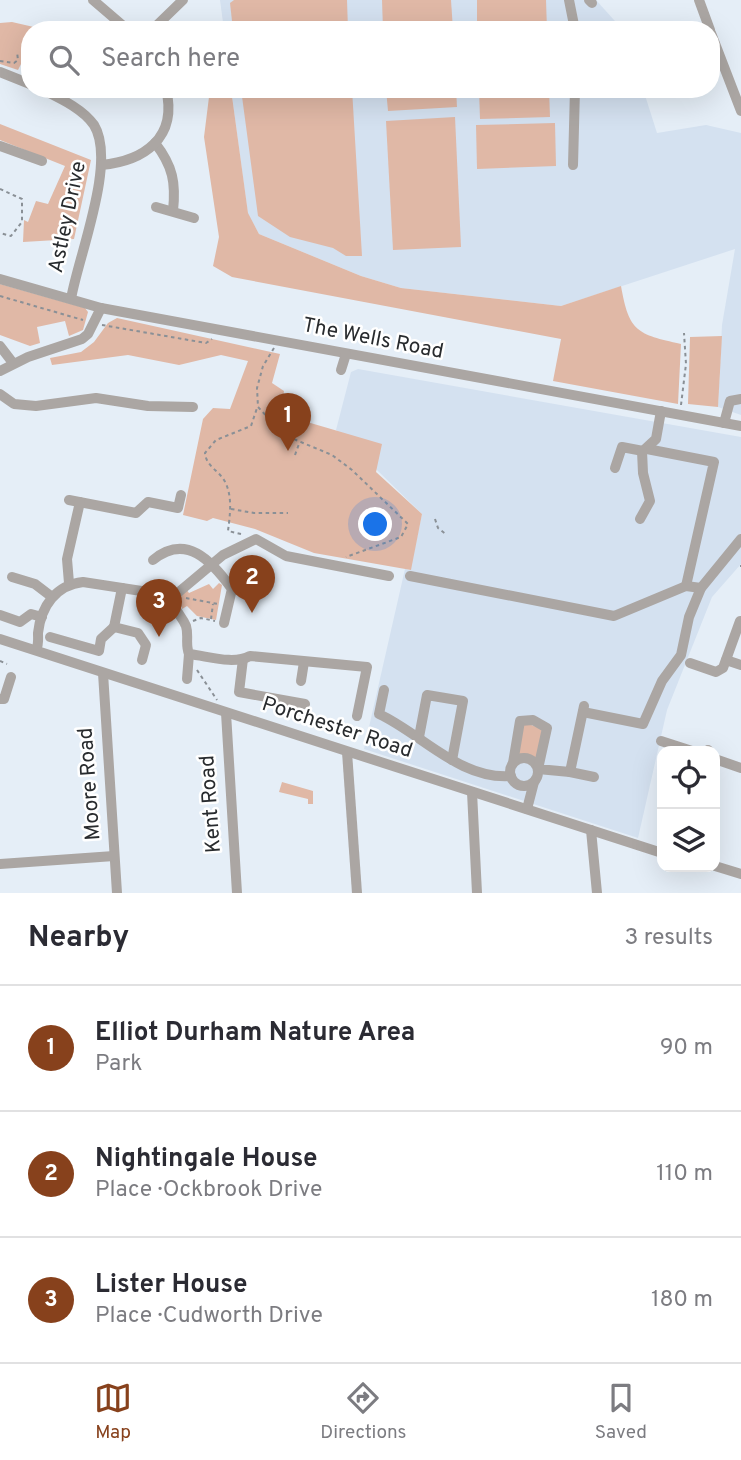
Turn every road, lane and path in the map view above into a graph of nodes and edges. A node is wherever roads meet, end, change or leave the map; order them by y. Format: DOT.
graph roads {
  1 [pos="93,0"];
  2 [pos="183,0"];
  3 [pos="569,0"];
  4 [pos="699,0"];
  5 [pos="118,21"];
  6 [pos="161,21"];
  7 [pos="573,21"];
  8 [pos="707,21"];
  9 [pos="17,52"];
  10 [pos="0,61"];
  11 [pos="720,65"];
  12 [pos="0,72"];
  13 [pos="21,80"];
  14 [pos="58,98"];
  15 [pos="167,98"];
  16 [pos="575,98"];
  17 [pos="741,111"];
  18 [pos="155,143"];
  19 [pos="0,146"];
  20 [pos="42,161"];
  21 [pos="101,165"];
  22 [pos="573,166"];
  23 [pos="0,189"];
  24 [pos="156,207"];
  25 [pos="173,211"];
  26 [pos="194,218"];
  27 [pos="0,233"];
  28 [pos="0,279"];
  29 [pos="0,296"];
  30 [pos="71,299"];
  31 [pos="101,308"];
  32 [pos="94,324"];
  33 [pos="218,329"];
  34 [pos="684,333"];
  35 [pos="275,340"];
  36 [pos="0,346"];
  37 [pos="345,354"];
  38 [pos="13,363"];
  39 [pos="341,370"];
  40 [pos="0,371"];
  41 [pos="0,394"];
  42 [pos="741,399"];
  43 [pos="193,407"];
  44 [pos="258,407"];
  45 [pos="661,411"];
  46 [pos="677,414"];
  47 [pos="724,423"];
  48 [pos="741,426"];
  49 [pos="299,443"];
  50 [pos="645,450"];
  51 [pos="295,454"];
  52 [pos="615,468"];
  53 [pos="181,496"];
  54 [pos="231,509"];
  55 [pos="288,513"];
  56 [pos="435,519"];
  57 [pos="640,519"];
  58 [pos="447,535"];
  59 [pos="741,539"];
  60 [pos="252,540"];
  61 [pos="344,559"];
  62 [pos="153,560"];
  63 [pos="212,567"];
  64 [pos="389,576"];
  65 [pos="410,576"];
  66 [pos="12,578"];
  67 [pos="69,583"];
  68 [pos="686,586"];
  69 [pos="122,588"];
  70 [pos="701,588"];
  71 [pos="174,596"];
  72 [pos="52,597"];
  73 [pos="214,603"];
  74 [pos="228,606"];
  75 [pos="0,615"];
  76 [pos="42,617"];
  77 [pos="210,620"];
  78 [pos="740,621"];
  79 [pos="225,623"];
  80 [pos="186,624"];
  81 [pos="114,627"];
  82 [pos="50,637"];
  83 [pos="0,639"];
  84 [pos="36,650"];
  85 [pos="189,654"];
  86 [pos="243,659"];
  87 [pos="142,660"];
  88 [pos="726,660"];
  89 [pos="0,662"];
  90 [pos="304,662"];
  91 [pos="690,663"];
  92 [pos="7,664"];
  93 [pos="741,665"];
  94 [pos="103,673"];
  95 [pos="11,677"];
  96 [pos="202,678"];
  97 [pos="187,679"];
  98 [pos="300,681"];
  99 [pos="384,690"];
  100 [pos="0,699"];
  101 [pos="217,699"];
  102 [pos="305,704"];
  103 [pos="226,713"];
  104 [pos="357,716"];
  105 [pos="419,737"];
  106 [pos="661,741"];
  107 [pos="676,746"];
  108 [pos="347,752"];
  109 [pos="720,757"];
  110 [pos="452,760"];
  111 [pos="513,763"];
  112 [pos="740,764"];
  113 [pos="538,769"];
  114 [pos="570,772"];
  115 [pos="594,777"];
  116 [pos="512,778"];
  117 [pos="534,782"];
  118 [pos="472,792"];
  119 [pos="508,803"];
  120 [pos="527,809"];
  121 [pos="591,830"];
  122 [pos="657,851"];
  123 [pos="114,856"];
  124 [pos="0,864"];
  125 [pos="720,868"];
  126 [pos="741,874"];
  127 [pos="117,893"];
  128 [pos="237,893"];
  129 [pos="357,893"];
  130 [pos="477,893"];
  131 [pos="597,893"];
  1 -- 5 [label="street"];
  2 -- 6 [label="street"];
  3 -- 7 [label="street"];
  4 -- 8 [label="street"];
  9 -- 10 [label="path"];
  11 -- 17 [label="street"];
  12 -- 13 [label="street"];
  14 -- 21 [label="street, Astley Drive"];
  15 -- 18 [label="street"];
  16 -- 22 [label="street"];
  18 -- 21 [label="street"];
  18 -- 25 [label="street"];
  19 -- 20 [label="street"];
  21 -- 30 [label="street, Astley Drive"];
  23 -- 27 [label="path"];
  24 -- 25 [label="street"];
  25 -- 26 [label="street"];
  28 -- 30 [label="street, The Wells Road"];
  29 -- 32 [label="path"];
  30 -- 31 [label="street, The Wells Road"];
  31 -- 32 [label="street"];
  31 -- 33 [label="street, The Wells Road"];
  32 -- 33 [label="path"];
  32 -- 38 [label="street"];
  33 -- 35 [label="street, The Wells Road"];
  34 -- 46 [label="path"];
  35 -- 37 [label="street, The Wells Road"];
  35 -- 44 [label="path"];
  36 -- 38 [label="street"];
  37 -- 39 [label="street"];
  37 -- 45 [label="street, The Wells Road"];
  38 -- 40 [label="street"];
  41 -- 43 [label="street"];
  42 -- 47 [label="street"];
  44 -- 49 [label="path"];
  44 -- 54 [label="path"];
  45 -- 46 [label="street, The Wells Road"];
  45 -- 50 [label="street"];
  46 -- 47 [label="street, The Wells Road"];
  47 -- 48 [label="street, The Wells Road"];
  49 -- 51 [label="path"];
  49 -- 61 [label="path"];
  50 -- 52 [label="street"];
  50 -- 57 [label="street"];
  50 -- 68 [label="street"];
  53 -- 67 [label="street"];
  54 -- 55 [label="path"];
  54 -- 60 [label="path"];
  56 -- 58 [label="path"];
  59 -- 70 [label="street"];
  60 -- 63 [label="street"];
  60 -- 64 [label="street"];
  62 -- 63 [label="street"];
  63 -- 71 [label="street"];
  63 -- 74 [label="street"];
  65 -- 68 [label="street"];
  66 -- 72 [label="street"];
  67 -- 69 [label="street"];
  67 -- 72 [label="street"];
  68 -- 70 [label="street"];
  69 -- 71 [label="street"];
  69 -- 81 [label="street"];
  70 -- 114 [label="street"];
  71 -- 73 [label="path"];
  71 -- 80 [label="street"];
  72 -- 76 [label="street"];
  73 -- 74 [label="path"];
  73 -- 77 [label="path"];
  74 -- 79 [label="street"];
  75 -- 76 [label="street"];
  76 -- 84 [label="street"];
  77 -- 79 [label="path"];
  77 -- 80 [label="path"];
  78 -- 88 [label="street"];
  80 -- 85 [label="street"];
  81 -- 82 [label="street"];
  81 -- 87 [label="street"];
  83 -- 84 [label="street, Porchester Road"];
  84 -- 94 [label="street, Porchester Road"];
  85 -- 86 [label="street"];
  85 -- 97 [label="street"];
  86 -- 90 [label="street"];
  86 -- 102 [label="street"];
  88 -- 91 [label="street"];
  88 -- 93 [label="street"];
  89 -- 92 [label="path"];
  90 -- 98 [label="street"];
  90 -- 104 [label="street"];
  94 -- 103 [label="street, Porchester Road"];
  94 -- 123 [label="street, Moore Road"];
  95 -- 100 [label="street"];
  96 -- 101 [label="path"];
  99 -- 105 [label="street"];
  103 -- 108 [label="street, Porchester Road"];
  103 -- 128 [label="street, Kent Road"];
  105 -- 110 [label="street"];
  105 -- 110 [label="street"];
  106 -- 107 [label="street"];
  108 -- 118 [label="street, Porchester Road"];
  108 -- 129 [label="street"];
  109 -- 112 [label="street"];
  110 -- 116 [label="street"];
  111 -- 113 [label="street"];
  111 -- 113 [label="street"];
  111 -- 116 [label="street"];
  113 -- 114 [label="street"];
  113 -- 117 [label="street"];
  114 -- 115 [label="street"];
  116 -- 117 [label="street"];
  116 -- 119 [label="street"];
  117 -- 120 [label="street"];
  118 -- 119 [label="street, Porchester Road"];
  118 -- 130 [label="street"];
  119 -- 120 [label="street, Porchester Road"];
  120 -- 121 [label="street, Porchester Road"];
  121 -- 122 [label="street, Porchester Road"];
  121 -- 131 [label="street"];
  123 -- 124 [label="street"];
  123 -- 127 [label="street, Moore Road"];
  125 -- 126 [label="street"];
}
